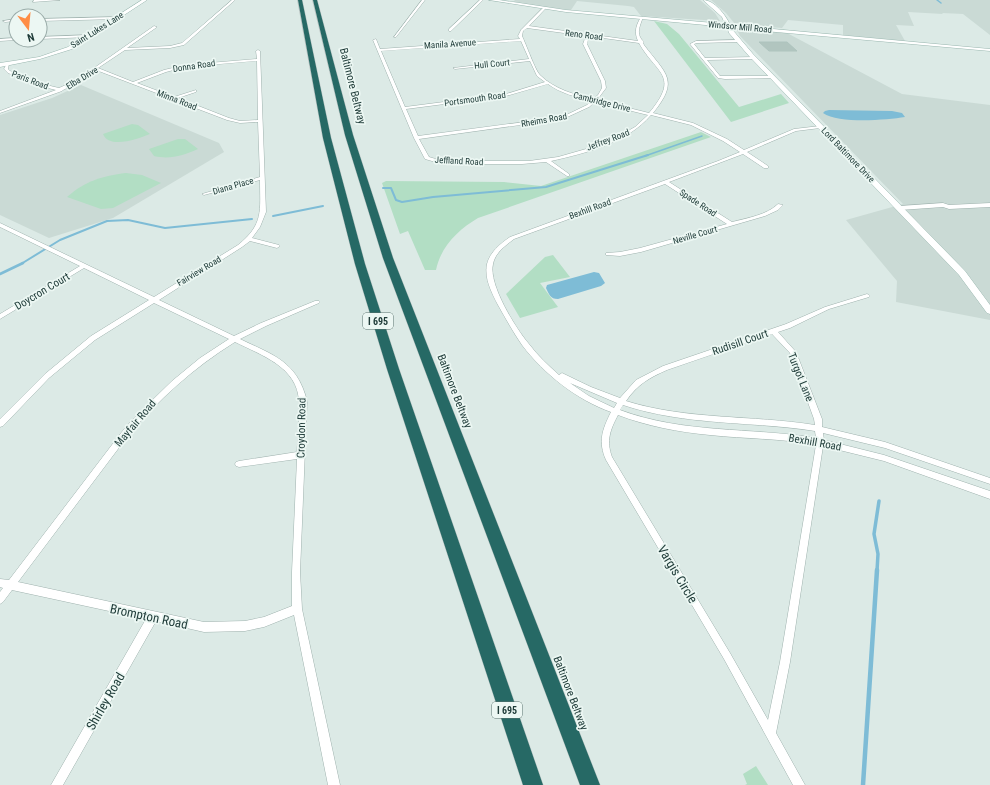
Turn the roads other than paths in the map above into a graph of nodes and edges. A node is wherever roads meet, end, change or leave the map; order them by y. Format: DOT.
graph roads {
  1 [pos="59,0"];
  2 [pos="145,0"];
  3 [pos="234,0"];
  4 [pos="300,0"];
  5 [pos="315,0"];
  6 [pos="424,0"];
  7 [pos="482,0"];
  8 [pos="491,0"];
  9 [pos="706,0"];
  10 [pos="35,1"];
  11 [pos="545,8"];
  12 [pos="118,18"];
  13 [pos="642,18"];
  14 [pos="48,20"];
  15 [pos="5,21"];
  16 [pos="8,21"];
  17 [pos="729,26"];
  18 [pos="155,27"];
  19 [pos="526,27"];
  20 [pos="450,30"];
  21 [pos="588,35"];
  22 [pos="90,36"];
  23 [pos="395,36"];
  24 [pos="48,38"];
  25 [pos="375,40"];
  26 [pos="520,40"];
  27 [pos="738,41"];
  28 [pos="642,42"];
  29 [pos="124,49"];
  30 [pos="379,50"];
  31 [pos="990,50"];
  32 [pos="258,51"];
  33 [pos="754,58"];
  34 [pos="704,59"];
  35 [pos="258,60"];
  36 [pos="530,60"];
  37 [pos="8,64"];
  38 [pos="0,65"];
  39 [pos="97,68"];
  40 [pos="454,68"];
  41 [pos="773,77"];
  42 [pos="133,83"];
  43 [pos="546,83"];
  44 [pos="61,90"];
  45 [pos="195,91"];
  46 [pos="175,98"];
  47 [pos="595,100"];
  48 [pos="403,108"];
  49 [pos="0,112"];
  50 [pos="650,114"];
  51 [pos="259,122"];
  52 [pos="820,127"];
  53 [pos="416,138"];
  54 [pos="744,151"];
  55 [pos="547,160"];
  56 [pos="766,167"];
  57 [pos="567,175"];
  58 [pos="262,178"];
  59 [pos="665,182"];
  60 [pos="204,194"];
  61 [pos="780,205"];
  62 [pos="990,205"];
  63 [pos="900,208"];
  64 [pos="731,224"];
  65 [pos="0,225"];
  66 [pos="249,239"];
  67 [pos="277,246"];
  68 [pos="608,254"];
  69 [pos="84,266"];
  70 [pos="867,296"];
  71 [pos="152,299"];
  72 [pos="317,302"];
  73 [pos="990,311"];
  74 [pos="0,317"];
  75 [pos="773,331"];
  76 [pos="234,339"];
  77 [pos="551,371"];
  78 [pos="621,402"];
  79 [pos="616,412"];
  80 [pos="0,424"];
  81 [pos="819,429"];
  82 [pos="820,442"];
  83 [pos="300,455"];
  84 [pos="239,464"];
  85 [pos="990,481"];
  86 [pos="990,495"];
  87 [pos="0,583"];
  88 [pos="10,585"];
  89 [pos="0,598"];
  90 [pos="297,609"];
  91 [pos="154,618"];
  92 [pos="559,706"];
  93 [pos="772,733"];
  94 [pos="57,785"];
  95 [pos="334,785"];
  96 [pos="533,785"];
  97 [pos="590,785"];
  98 [pos="595,785"];
  99 [pos="799,785"];
  1 -- 10 [label="street"];
  2 -- 12 [label="main road, Saint Lukes Lane"];
  3 -- 29 [label="street"];
  4 -- 96 [label="highway, I 695"];
  5 -- 92 [label="highway, Baltimore Beltway / I 695"];
  6 -- 23 [label="street"];
  7 -- 20 [label="street"];
  8 -- 11 [label="main road, Windsor Mill Road"];
  9 -- 17 [label="main road, Lord Baltimore Drive"];
  11 -- 13 [label="main road, Windsor Mill Road"];
  11 -- 19 [label="street"];
  12 -- 14 [label="street"];
  12 -- 22 [label="main road, Saint Lukes Lane"];
  13 -- 17 [label="main road, Windsor Mill Road"];
  13 -- 28 [label="street, Jeffrey Road"];
  15 -- 16 [label="street"];
  17 -- 27 [label="main road, Lord Baltimore Drive"];
  17 -- 31 [label="main road, Windsor Mill Road"];
  18 -- 29 [label="street, Elba Drive"];
  19 -- 21 [label="street, Reno Road"];
  19 -- 26 [label="street"];
  21 -- 28 [label="street, Reno Road"];
  21 -- 47 [label="street, Rheims Road"];
  22 -- 24 [label="street"];
  22 -- 37 [label="main road, Saint Lukes Lane"];
  25 -- 30 [label="street, Jeffland Road"];
  26 -- 30 [label="street, Manila Avenue"];
  26 -- 36 [label="street, Cambridge Drive"];
  27 -- 33 [label="main road, Lord Baltimore Drive"];
  27 -- 34 [label="street"];
  28 -- 50 [label="street, Jeffrey Road"];
  29 -- 39 [label="street, Elba Drive"];
  30 -- 48 [label="street, Jeffland Road"];
  32 -- 35 [label="street, Fairview Road"];
  33 -- 34 [label="street"];
  33 -- 41 [label="main road, Lord Baltimore Drive"];
  34 -- 41 [label="street"];
  35 -- 42 [label="street, Donna Road"];
  35 -- 51 [label="street, Fairview Road"];
  36 -- 40 [label="street, Hull Court"];
  36 -- 43 [label="street, Cambridge Drive"];
  37 -- 38 [label="main road, Saint Lukes Lane"];
  37 -- 44 [label="street, Paris Road"];
  39 -- 42 [label="street, Minna Road"];
  39 -- 44 [label="street, Elba Drive"];
  41 -- 52 [label="main road, Lord Baltimore Drive"];
  42 -- 46 [label="street, Minna Road"];
  43 -- 47 [label="street, Cambridge Drive"];
  43 -- 48 [label="street, Portsmouth Road"];
  44 -- 49 [label="street, Elba Drive"];
  45 -- 46 [label="street"];
  46 -- 51 [label="street, Minna Road"];
  47 -- 50 [label="street, Cambridge Drive"];
  47 -- 53 [label="street, Rheims Road"];
  48 -- 53 [label="street, Jeffland Road"];
  50 -- 54 [label="street, Cambridge Drive"];
  50 -- 55 [label="street, Jeffrey Road"];
  51 -- 58 [label="street, Fairview Road"];
  52 -- 54 [label="street, Bexhill Road"];
  52 -- 63 [label="main road, Lord Baltimore Drive"];
  53 -- 55 [label="street, Jeffland Road"];
  54 -- 56 [label="street, Cambridge Drive"];
  54 -- 59 [label="street, Bexhill Road"];
  55 -- 57 [label="street"];
  58 -- 60 [label="street, Diana Place"];
  58 -- 66 [label="street, Fairview Road"];
  59 -- 64 [label="street, Spade Road"];
  59 -- 77 [label="street, Bexhill Road"];
  61 -- 64 [label="street, Neville Court"];
  62 -- 63 [label="street"];
  63 -- 73 [label="main road, Lord Baltimore Drive"];
  64 -- 68 [label="street, Neville Court"];
  65 -- 69 [label="street, Croydon Road"];
  66 -- 67 [label="street"];
  66 -- 71 [label="street, Fairview Road"];
  69 -- 71 [label="street, Croydon Road"];
  69 -- 74 [label="street, Doycron Court"];
  70 -- 75 [label="street, Rudisill Court"];
  71 -- 76 [label="street, Croydon Road"];
  71 -- 80 [label="street, Fairview Road"];
  72 -- 76 [label="street, Mayfair Road"];
  75 -- 78 [label="street, Rudisill Court"];
  75 -- 81 [label="street, Turgot Lane"];
  76 -- 83 [label="street, Croydon Road"];
  76 -- 88 [label="street, Mayfair Road"];
  77 -- 78 [label="street, Bexhill Road"];
  77 -- 79 [label="street, Bexhill Road"];
  78 -- 79 [label="street, Rudisill Court"];
  78 -- 81 [label="street, Bexhill Road"];
  79 -- 82 [label="street, Bexhill Road"];
  79 -- 93 [label="street, Vargis Circle"];
  81 -- 82 [label="street"];
  81 -- 85 [label="street, Bexhill Road"];
  82 -- 86 [label="street, Bexhill Road"];
  82 -- 93 [label="street"];
  83 -- 84 [label="street"];
  83 -- 90 [label="street, Croydon Road"];
  87 -- 88 [label="street, Brompton Road"];
  88 -- 89 [label="street, Mayfair Road"];
  88 -- 91 [label="street, Brompton Road"];
  90 -- 91 [label="street, Brompton Road"];
  90 -- 95 [label="street, Croydon Road"];
  91 -- 94 [label="street, Shirley Road"];
  92 -- 97 [label="highway, Baltimore Beltway / I 695"];
  92 -- 98 [label="highway"];
  93 -- 99 [label="street, Vargis Circle"];
}
